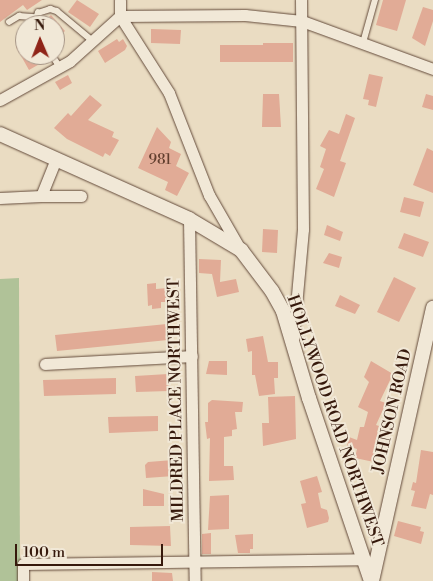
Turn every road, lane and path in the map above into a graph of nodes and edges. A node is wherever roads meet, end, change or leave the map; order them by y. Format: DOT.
graph roads {
  1 [pos="120,0"];
  2 [pos="301,0"];
  3 [pos="375,0"];
  4 [pos="37,15"];
  5 [pos="62,15"];
  6 [pos="120,16"];
  7 [pos="15,18"];
  8 [pos="65,18"];
  9 [pos="302,21"];
  10 [pos="9,22"];
  11 [pos="93,41"];
  12 [pos="363,43"];
  13 [pos="60,67"];
  14 [pos="433,69"];
  15 [pos="0,100"];
  16 [pos="0,134"];
  17 [pos="56,159"];
  18 [pos="41,196"];
  19 [pos="81,196"];
  20 [pos="0,198"];
  21 [pos="190,219"];
  22 [pos="241,250"];
  23 [pos="433,312"];
  24 [pos="293,340"];
  25 [pos="192,356"];
  26 [pos="46,364"];
  27 [pos="363,559"];
  28 [pos="195,562"];
  29 [pos="23,581"];
  30 [pos="196,581"];
  31 [pos="372,581"];
  1 -- 6 [label="street"];
  2 -- 9 [label="street"];
  3 -- 12 [label="lane"];
  4 -- 5 [label="lane"];
  6 -- 9 [label="street"];
  6 -- 11 [label="street"];
  6 -- 22 [label="street"];
  7 -- 10 [label="lane"];
  8 -- 11 [label="lane"];
  9 -- 12 [label="street"];
  9 -- 24 [label="street"];
  11 -- 13 [label="street"];
  12 -- 14 [label="street"];
  13 -- 15 [label="street"];
  16 -- 17 [label="street, HOLLYWOOD ROAD NORTHWEST"];
  17 -- 18 [label="street"];
  17 -- 21 [label="street, HOLLYWOOD ROAD NORTHWEST"];
  18 -- 19 [label="street"];
  18 -- 20 [label="street"];
  21 -- 22 [label="street, HOLLYWOOD ROAD NORTHWEST"];
  21 -- 25 [label="street, MILDRED PLACE NORTHWEST"];
  22 -- 24 [label="street, HOLLYWOOD ROAD NORTHWEST"];
  23 -- 31 [label="street, JOHNSON ROAD"];
  24 -- 27 [label="street, HOLLYWOOD ROAD NORTHWEST"];
  25 -- 26 [label="street"];
  25 -- 28 [label="street, MILDRED PLACE NORTHWEST"];
  27 -- 28 [label="street"];
  27 -- 31 [label="street, HOLLYWOOD ROAD NORTHWEST"];
  28 -- 29 [label="street"];
  28 -- 30 [label="street, MILDRED PLACE NORTHWEST"];
}
